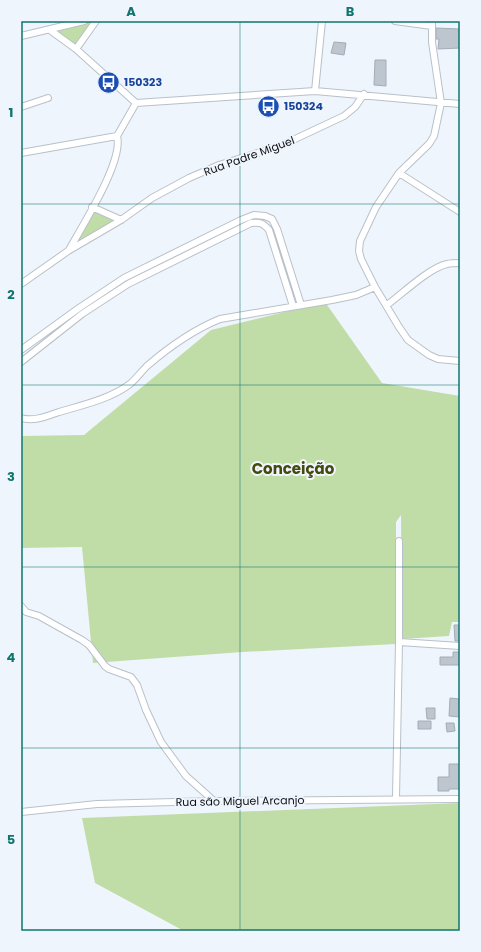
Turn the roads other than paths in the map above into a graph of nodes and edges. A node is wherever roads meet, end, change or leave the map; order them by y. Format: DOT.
graph roads {
  1 [pos="84,21"];
  2 [pos="96,21"];
  3 [pos="322,21"];
  4 [pos="395,21"];
  5 [pos="432,24"];
  6 [pos="50,30"];
  7 [pos="21,36"];
  8 [pos="76,49"];
  9 [pos="315,91"];
  10 [pos="364,94"];
  11 [pos="48,98"];
  12 [pos="441,102"];
  13 [pos="136,103"];
  14 [pos="460,104"];
  15 [pos="21,107"];
  16 [pos="117,136"];
  17 [pos="21,154"];
  18 [pos="399,173"];
  19 [pos="92,207"];
  20 [pos="460,212"];
  21 [pos="121,220"];
  22 [pos="68,251"];
  23 [pos="460,263"];
  24 [pos="21,284"];
  25 [pos="375,287"];
  26 [pos="301,305"];
  27 [pos="293,306"];
  28 [pos="387,306"];
  29 [pos="21,350"];
  30 [pos="459,360"];
  31 [pos="21,362"];
  32 [pos="21,418"];
  33 [pos="399,541"];
  34 [pos="21,606"];
  35 [pos="399,642"];
  36 [pos="460,646"];
  37 [pos="396,798"];
  38 [pos="460,799"];
  39 [pos="214,801"];
  40 [pos="21,812"];
  1 -- 6 [label="street"];
  2 -- 8 [label="street"];
  3 -- 9 [label="street"];
  4 -- 5 [label="street"];
  5 -- 12 [label="street"];
  6 -- 7 [label="street"];
  6 -- 8 [label="street"];
  8 -- 13 [label="street"];
  9 -- 10 [label="street"];
  9 -- 13 [label="street"];
  10 -- 12 [label="street"];
  10 -- 21 [label="street, Rua Padre Miguel"];
  11 -- 15 [label="street"];
  12 -- 14 [label="street"];
  12 -- 18 [label="street"];
  13 -- 16 [label="street"];
  16 -- 17 [label="street"];
  16 -- 19 [label="street"];
  18 -- 20 [label="street"];
  18 -- 25 [label="street"];
  19 -- 21 [label="street"];
  19 -- 22 [label="street"];
  21 -- 22 [label="street, Rua Padre Miguel"];
  22 -- 24 [label="street, Rua Padre Miguel"];
  23 -- 28 [label="street"];
  25 -- 26 [label="street"];
  25 -- 28 [label="street"];
  26 -- 27 [label="street"];
  26 -- 29 [label="street"];
  27 -- 31 [label="street"];
  27 -- 32 [label="street"];
  28 -- 30 [label="street"];
  33 -- 35 [label="street"];
  34 -- 39 [label="street"];
  35 -- 36 [label="street"];
  35 -- 37 [label="street"];
  37 -- 38 [label="street, Rua são Miguel Arcanjo"];
  37 -- 39 [label="street, Rua são Miguel Arcanjo"];
  39 -- 40 [label="street, Rua são Miguel Arcanjo"];
}
